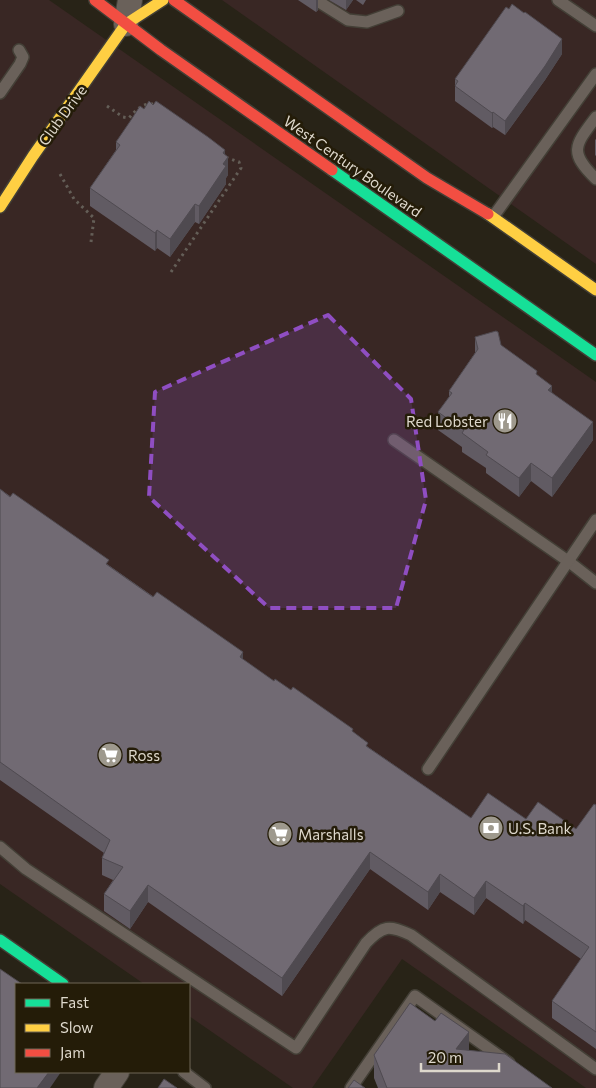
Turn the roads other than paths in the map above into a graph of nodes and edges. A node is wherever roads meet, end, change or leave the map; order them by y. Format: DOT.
graph roads {
  1 [pos="95,0"];
  2 [pos="130,0"];
  3 [pos="163,0"];
  4 [pos="174,0"];
  5 [pos="316,0"];
  6 [pos="558,0"];
  7 [pos="398,11"];
  8 [pos="126,24"];
  9 [pos="596,26"];
  10 [pos="19,50"];
  11 [pos="596,74"];
  12 [pos="0,93"];
  13 [pos="596,117"];
  14 [pos="596,179"];
  15 [pos="0,207"];
  16 [pos="493,217"];
  17 [pos="596,290"];
  18 [pos="596,355"];
  19 [pos="394,440"];
  20 [pos="596,520"];
  21 [pos="568,560"];
  22 [pos="596,583"];
  23 [pos="428,769"];
  24 [pos="0,847"];
  25 [pos="0,940"];
  26 [pos="63,983"];
  27 [pos="596,1068"];
  28 [pos="521,1071"];
  29 [pos="116,1073"];
  30 [pos="185,1073"];
  31 [pos="106,1088"];
  32 [pos="205,1088"];
  33 [pos="351,1088"];
  1 -- 8 [label="main road, West Century Boulevard"];
  2 -- 8 [label="street, Club Drive"];
  3 -- 8 [label="main road, Club Drive"];
  4 -- 16 [label="main road"];
  5 -- 7 [label="lane"];
  6 -- 9 [label="lane"];
  8 -- 15 [label="main road, Club Drive"];
  8 -- 18 [label="main road, West Century Boulevard"];
  10 -- 12 [label="lane"];
  11 -- 16 [label="lane"];
  13 -- 14 [label="lane"];
  16 -- 17 [label="main road"];
  19 -- 21 [label="lane"];
  20 -- 21 [label="lane"];
  21 -- 22 [label="lane"];
  21 -- 23 [label="lane"];
  24 -- 27 [label="lane"];
  25 -- 26 [label="main road"];
  28 -- 33 [label="lane"];
  29 -- 31 [label="street"];
  30 -- 32 [label="lane"];
}
